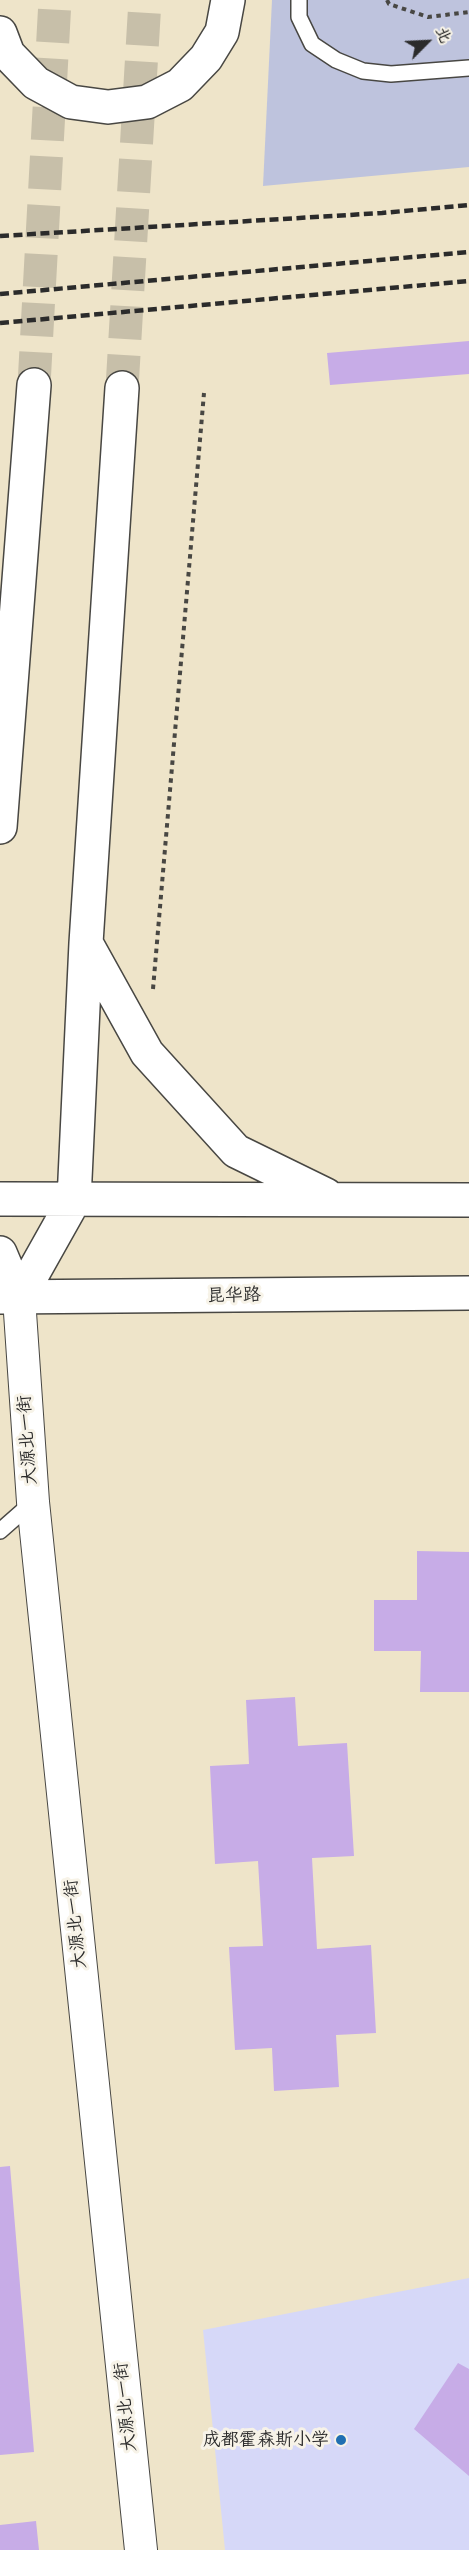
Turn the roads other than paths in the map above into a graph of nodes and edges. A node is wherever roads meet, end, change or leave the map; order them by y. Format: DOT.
graph roads {
  1 [pos="228,0"];
  2 [pos="298,0"];
  3 [pos="0,33"];
  4 [pos="469,68"];
  5 [pos="34,385"];
  6 [pos="122,388"];
  7 [pos="0,827"];
  8 [pos="86,943"];
  9 [pos="333,1198"];
  10 [pos="0,1199"];
  11 [pos="74,1200"];
  12 [pos="469,1200"];
  13 [pos="0,1253"];
  14 [pos="469,1293"];
  15 [pos="9,1297"];
  16 [pos="33,1502"];
  17 [pos="0,1531"];
  18 [pos="141,2550"];
  1 -- 3 [label="main road"];
  2 -- 4 [label="lane"];
  5 -- 7 [label="main road"];
  6 -- 8 [label="main road"];
  8 -- 9 [label="main road"];
  8 -- 11 [label="main road"];
  9 -- 11 [label="main road"];
  9 -- 12 [label="main road"];
  10 -- 11 [label="main road"];
  11 -- 15 [label="main road"];
  13 -- 15 [label="main road"];
  14 -- 15 [label="main road, 昆华路"];
  15 -- 16 [label="street, 大源北一街"];
  16 -- 17 [label="lane"];
  16 -- 18 [label="street, 大源北一街"];
}
